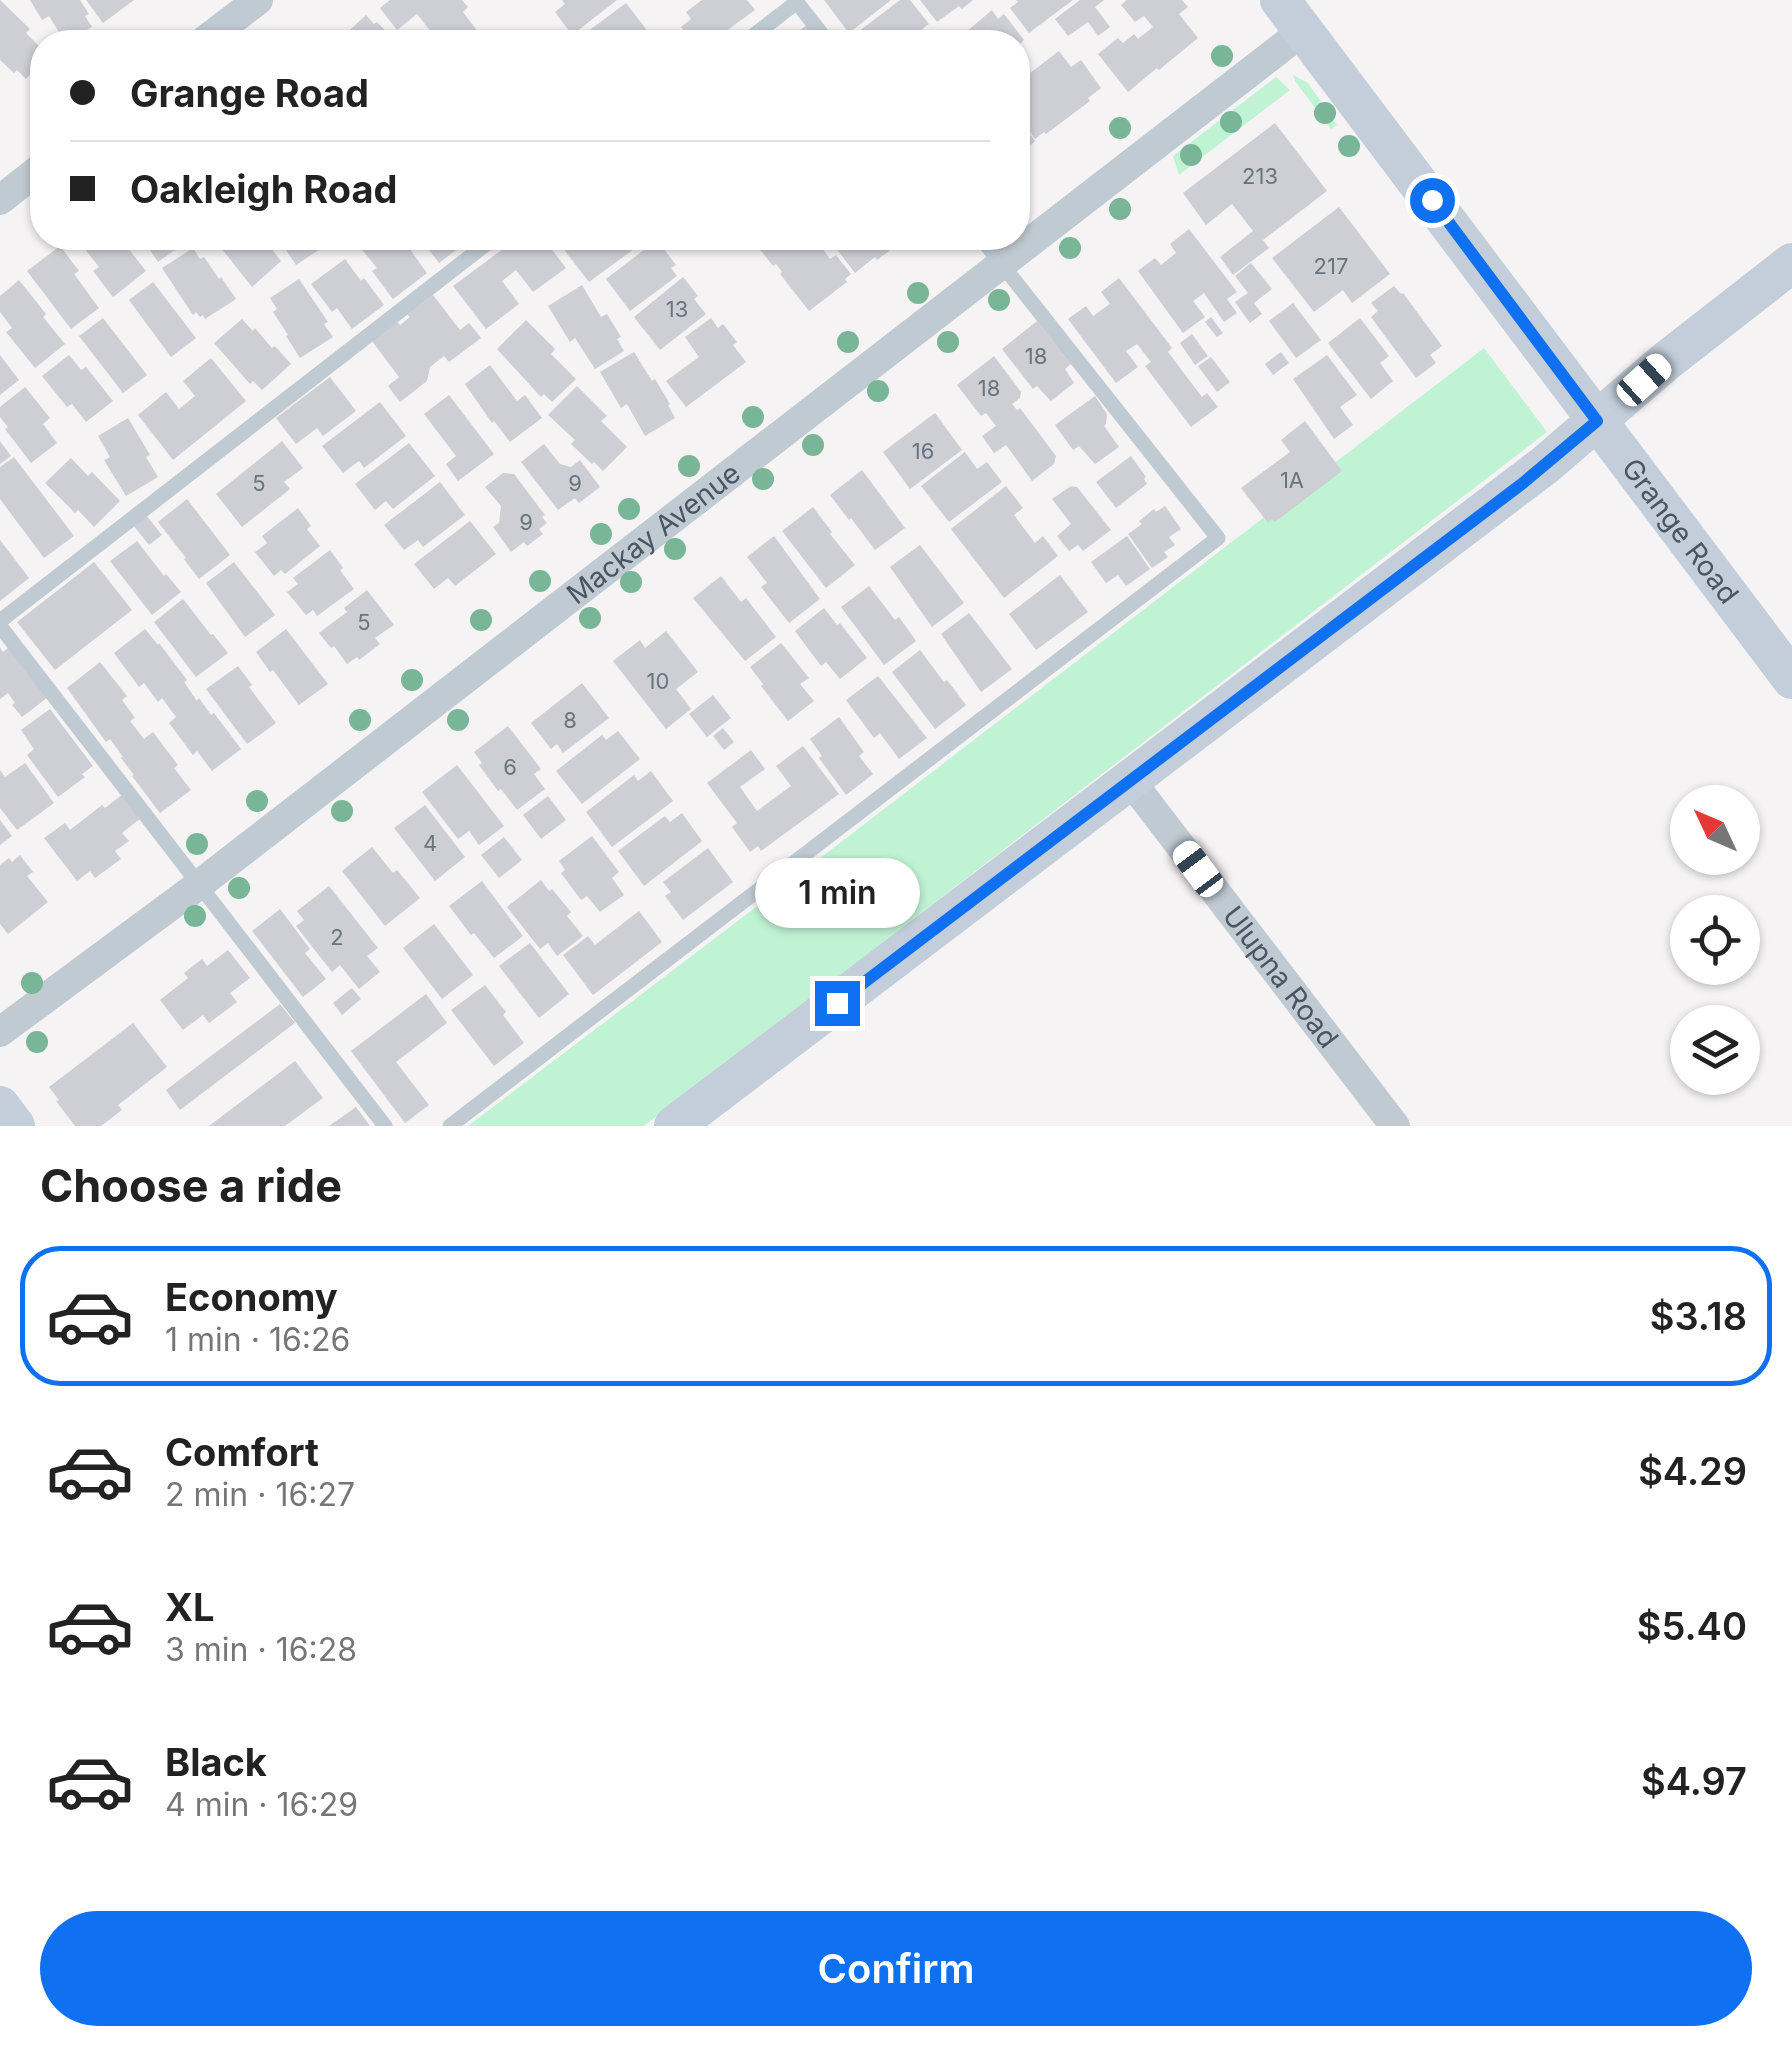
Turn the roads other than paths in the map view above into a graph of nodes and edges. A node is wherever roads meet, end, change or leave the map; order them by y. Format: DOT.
graph roads {
  1 [pos="258,0"];
  2 [pos="796,1"];
  3 [pos="1291,16"];
  4 [pos="219,30"];
  5 [pos="760,30"];
  6 [pos="819,30"];
  7 [pos="30,176"];
  8 [pos="0,200"];
  9 [pos="1030,241"];
  10 [pos="479,250"];
  11 [pos="990,250"];
  12 [pos="1019,250"];
  13 [pos="1792,263"];
  14 [pos="1002,265"];
  15 [pos="1597,421"];
  16 [pos="0,624"];
  17 [pos="1792,679"];
  18 [pos="1130,780"];
  19 [pos="200,884"];
  20 [pos="0,1032"];
  21 [pos="0,1106"];
  22 [pos="691,1121"];
  23 [pos="15,1126"];
  24 [pos="384,1126"];
  25 [pos="450,1126"];
  26 [pos="1395,1126"];
  1 -- 4 [label="street"];
  2 -- 5 [label="lane"];
  2 -- 6 [label="lane"];
  3 -- 9 [label="street, Mackay Avenue"];
  3 -- 15 [label="street, Grange Road"];
  7 -- 8 [label="street"];
  10 -- 16 [label="lane"];
  11 -- 14 [label="lane"];
  12 -- 14 [label="street, Mackay Avenue"];
  13 -- 15 [label="street"];
  14 -- 19 [label="street, Mackay Avenue"];
  14 -- 25 [label="lane"];
  15 -- 17 [label="street, Grange Road"];
  15 -- 18 [label="street"];
  16 -- 19 [label="lane"];
  18 -- 22 [label="street"];
  18 -- 26 [label="street, Ulupna Road"];
  19 -- 20 [label="street, Mackay Avenue"];
  19 -- 24 [label="lane"];
  21 -- 23 [label="street"];
}
